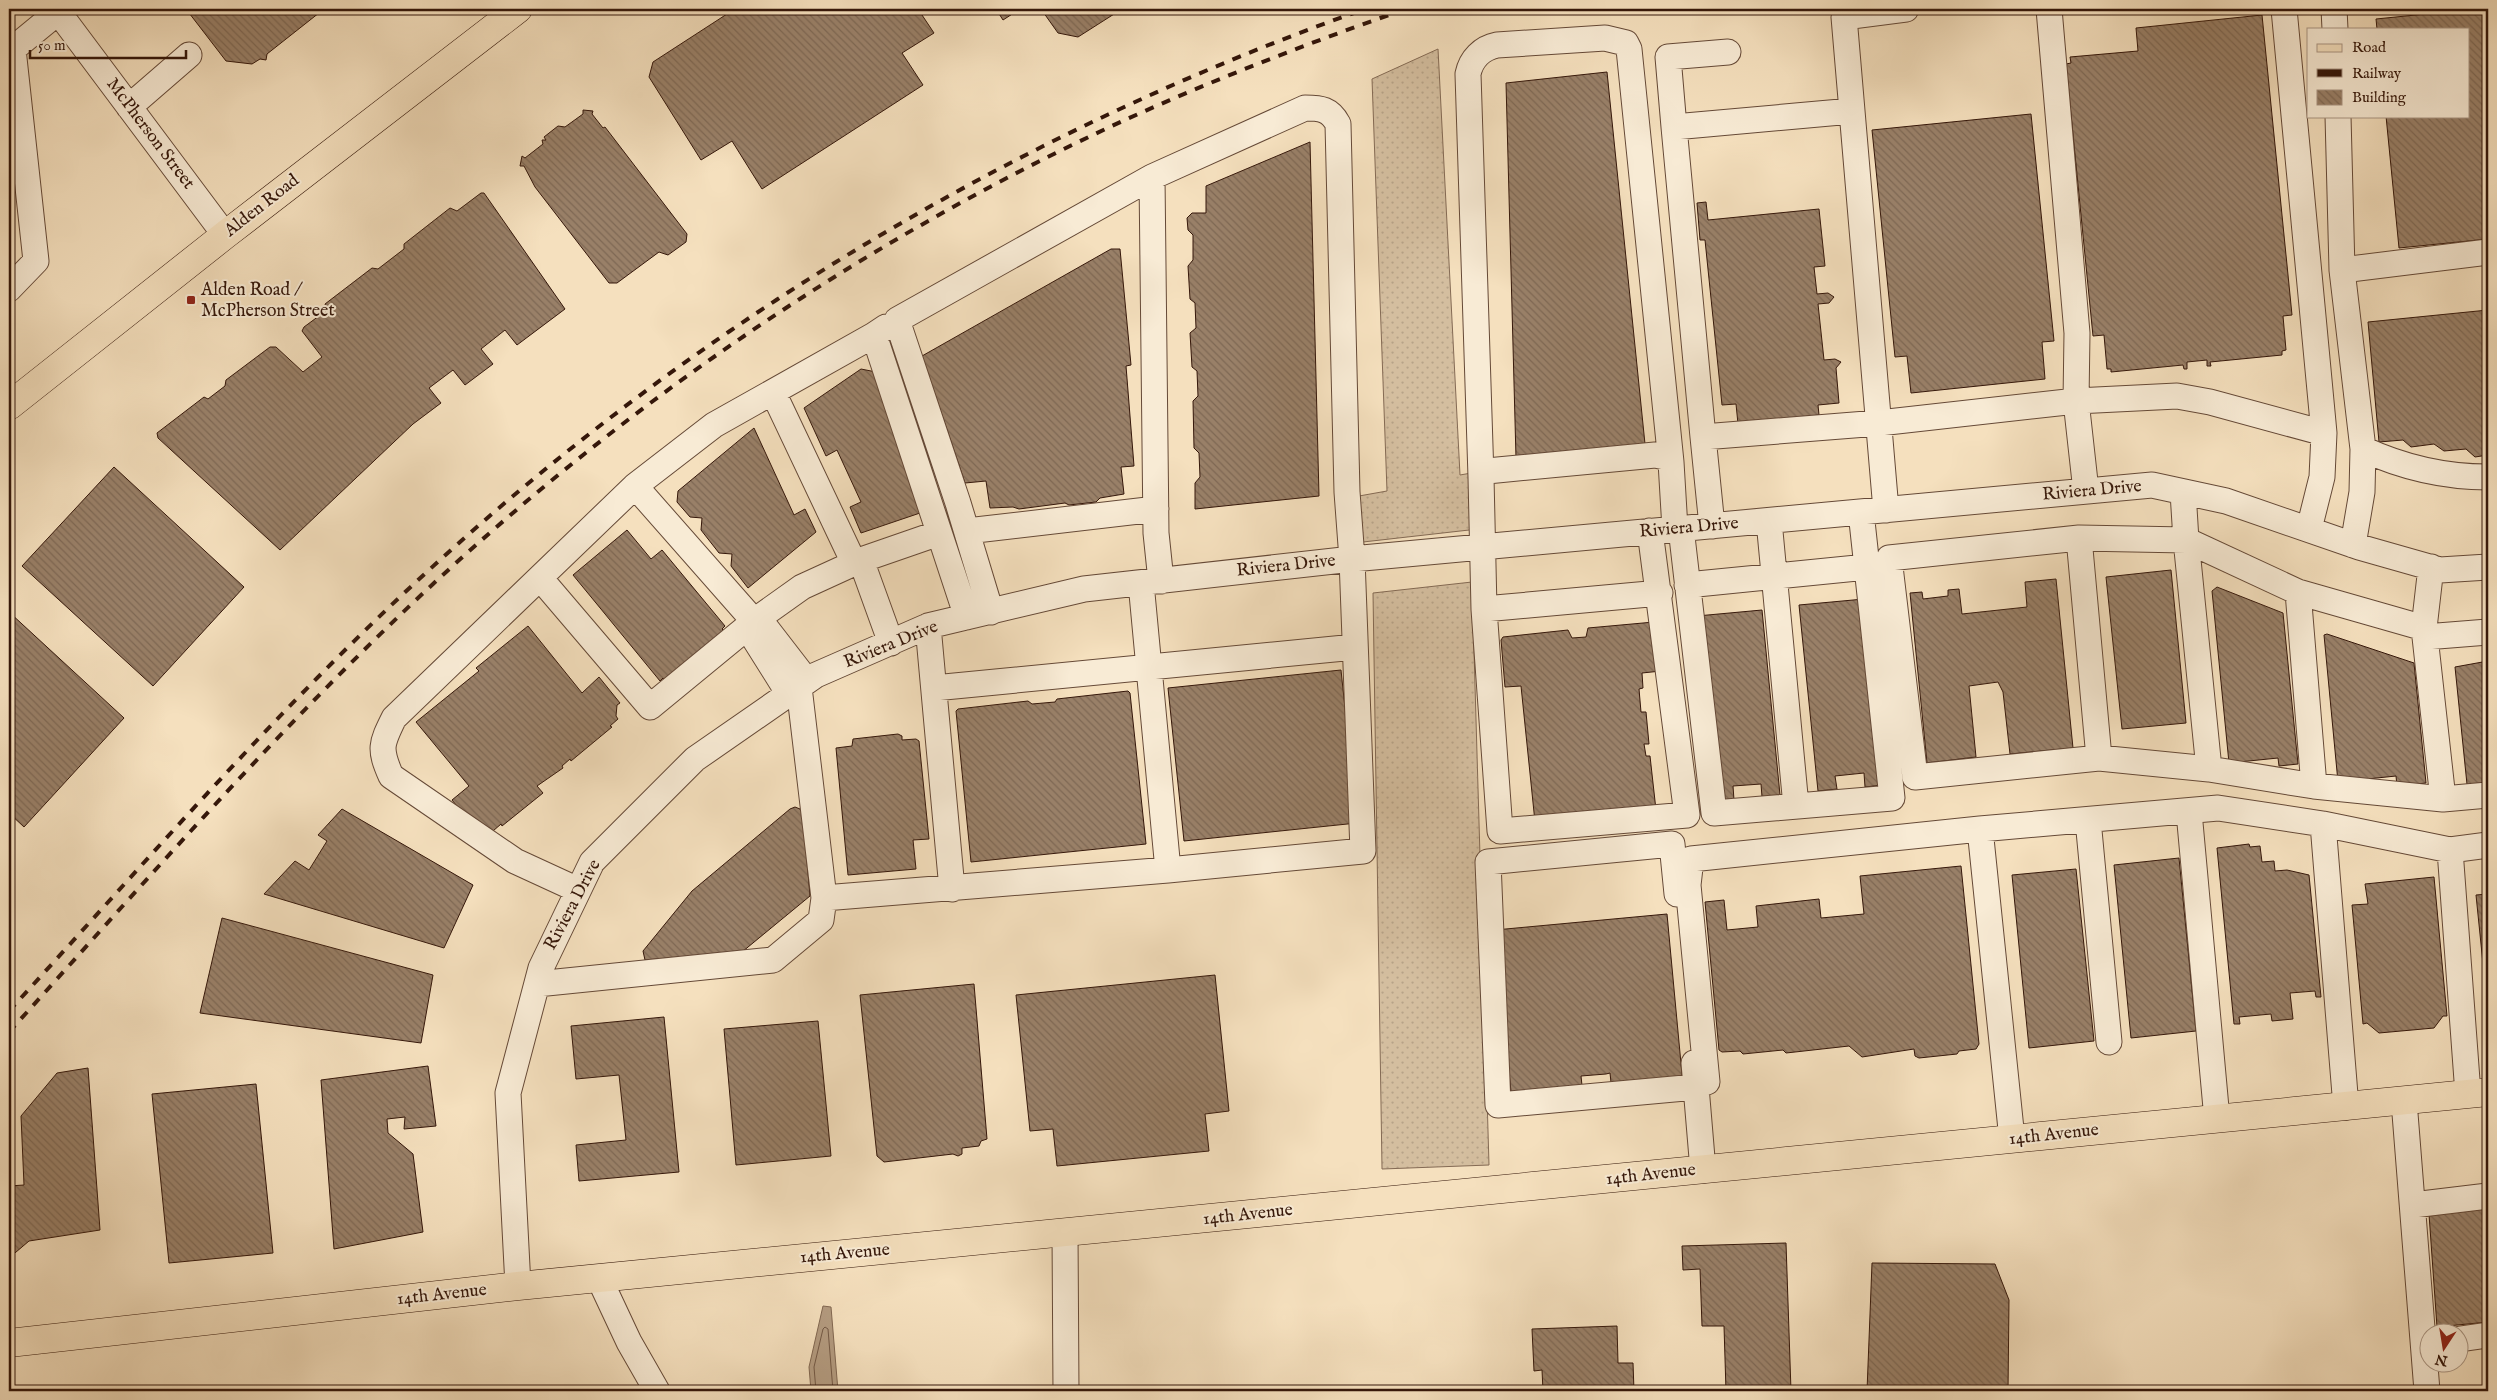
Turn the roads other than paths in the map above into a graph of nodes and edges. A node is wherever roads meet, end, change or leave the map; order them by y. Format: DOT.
graph roads {
  1 [pos="518,9"];
  2 [pos="1906,9"];
  3 [pos="2049,9"];
  4 [pos="2284,9"];
  5 [pos="2334,9"];
  6 [pos="57,10"];
  7 [pos="2335,28"];
  8 [pos="1728,52"];
  9 [pos="190,55"];
  10 [pos="130,107"];
  11 [pos="1852,111"];
  12 [pos="2338,118"];
  13 [pos="1674,127"];
  14 [pos="1152,177"];
  15 [pos="225,235"];
  16 [pos="2488,252"];
  17 [pos="2342,270"];
  18 [pos="9,289"];
  19 [pos="897,320"];
  20 [pos="874,335"];
  21 [pos="773,392"];
  22 [pos="2076,401"];
  23 [pos="9,406"];
  24 [pos="1879,423"];
  25 [pos="2324,433"];
  26 [pos="1703,437"];
  27 [pos="2363,449"];
  28 [pos="1671,462"];
  29 [pos="1481,477"];
  30 [pos="2488,477"];
  31 [pos="636,486"];
  32 [pos="2086,491"];
  33 [pos="2183,492"];
  34 [pos="1156,508"];
  35 [pos="1886,510"];
  36 [pos="1861,512"];
  37 [pos="1769,520"];
  38 [pos="1712,526"];
  39 [pos="1678,529"];
  40 [pos="2309,529"];
  41 [pos="966,531"];
  42 [pos="1650,532"];
  43 [pos="938,533"];
  44 [pos="2079,538"];
  45 [pos="2186,540"];
  46 [pos="2353,545"];
  47 [pos="1484,547"];
  48 [pos="1352,559"];
  49 [pos="857,561"];
  50 [pos="1867,567"];
  51 [pos="2431,567"];
  52 [pos="2488,567"];
  53 [pos="1774,575"];
  54 [pos="540,578"];
  55 [pos="1151,582"];
  56 [pos="1687,585"];
  57 [pos="2298,592"];
  58 [pos="1660,593"];
  59 [pos="1484,608"];
  60 [pos="991,612"];
  61 [pos="967,617"];
  62 [pos="754,621"];
  63 [pos="928,626"];
  64 [pos="2488,632"];
  65 [pos="2425,633"];
  66 [pos="891,643"];
  67 [pos="1355,647"];
  68 [pos="1148,666"];
  69 [pos="798,688"];
  70 [pos="934,688"];
  71 [pos="2099,758"];
  72 [pos="2209,769"];
  73 [pos="2314,786"];
  74 [pos="2488,794"];
  75 [pos="2443,799"];
  76 [pos="1796,806"];
  77 [pos="2190,812"];
  78 [pos="2088,820"];
  79 [pos="2323,824"];
  80 [pos="1980,829"];
  81 [pos="2488,845"];
  82 [pos="2450,850"];
  83 [pos="1168,870"];
  84 [pos="952,889"];
  85 [pos="578,890"];
  86 [pos="824,898"];
  87 [pos="537,984"];
  88 [pos="2109,1042"];
  89 [pos="1702,1085"];
  90 [pos="2478,1094"];
  91 [pos="2404,1101"];
  92 [pos="2346,1106"];
  93 [pos="2217,1119"];
  94 [pos="2012,1140"];
  95 [pos="1703,1170"];
  96 [pos="2488,1196"];
  97 [pos="2412,1205"];
  98 [pos="1065,1232"];
  99 [pos="599,1278"];
  100 [pos="518,1286"];
  101 [pos="2425,1322"];
  102 [pos="2488,1336"];
  103 [pos="2470,1338"];
  104 [pos="9,1343"];
  105 [pos="2427,1372"];
  106 [pos="657,1391"];
  107 [pos="1066,1391"];
  108 [pos="2427,1391"];
  1 -- 15 [label="main road, Alden Road"];
  2 -- 11 [label="street"];
  3 -- 22 [label="street"];
  4 -- 25 [label="street"];
  5 -- 7 [label="street"];
  6 -- 10 [label="street, McPherson Street"];
  6 -- 18 [label="street"];
  8 -- 13 [label="street"];
  9 -- 10 [label="street"];
  10 -- 15 [label="street, McPherson Street"];
  11 -- 13 [label="street"];
  11 -- 24 [label="street"];
  12 -- 17 [label="street"];
  13 -- 26 [label="street"];
  14 -- 19 [label="street"];
  14 -- 34 [label="street"];
  14 -- 48 [label="street"];
  15 -- 23 [label="main road, Alden Road"];
  16 -- 17 [label="street"];
  17 -- 27 [label="street"];
  19 -- 20 [label="street"];
  19 -- 41 [label="street"];
  20 -- 21 [label="street"];
  20 -- 43 [label="street"];
  21 -- 31 [label="street"];
  21 -- 49 [label="street"];
  22 -- 24 [label="street"];
  22 -- 25 [label="street"];
  22 -- 32 [label="street"];
  24 -- 26 [label="street"];
  24 -- 35 [label="street"];
  25 -- 40 [label="street"];
  26 -- 38 [label="street"];
  27 -- 30 [label="street"];
  27 -- 46 [label="street"];
  28 -- 29 [label="street"];
  28 -- 29 [label="street"];
  28 -- 39 [label="street"];
  29 -- 47 [label="street"];
  31 -- 54 [label="street"];
  31 -- 62 [label="street"];
  32 -- 33 [label="street, Riviera Drive"];
  32 -- 35 [label="street, Riviera Drive"];
  33 -- 40 [label="street, Riviera Drive"];
  33 -- 45 [label="street"];
  34 -- 41 [label="street"];
  34 -- 55 [label="street"];
  35 -- 36 [label="street, Riviera Drive"];
  36 -- 37 [label="street, Riviera Drive"];
  36 -- 50 [label="street"];
  37 -- 38 [label="street, Riviera Drive"];
  37 -- 53 [label="street"];
  38 -- 39 [label="street, Riviera Drive"];
  39 -- 42 [label="street, Riviera Drive"];
  39 -- 56 [label="street"];
  40 -- 46 [label="street, Riviera Drive"];
  41 -- 60 [label="street"];
  42 -- 47 [label="street, Riviera Drive"];
  42 -- 58 [label="street"];
  43 -- 49 [label="street"];
  43 -- 61 [label="street"];
  44 -- 45 [label="street"];
  44 -- 71 [label="street"];
  44 -- 71 [label="street"];
  45 -- 57 [label="street"];
  45 -- 72 [label="street"];
  46 -- 51 [label="street, Riviera Drive"];
  47 -- 48 [label="street, Riviera Drive"];
  47 -- 59 [label="street"];
  48 -- 55 [label="street, Riviera Drive"];
  48 -- 67 [label="street"];
  49 -- 62 [label="street"];
  49 -- 66 [label="street"];
  50 -- 53 [label="street"];
  50 -- 76 [label="street"];
  51 -- 52 [label="street, Riviera Drive"];
  51 -- 65 [label="street"];
  53 -- 56 [label="street"];
  53 -- 76 [label="street"];
  54 -- 62 [label="street"];
  54 -- 85 [label="street"];
  55 -- 60 [label="street, Riviera Drive"];
  55 -- 68 [label="street"];
  56 -- 76 [label="street"];
  57 -- 65 [label="street"];
  57 -- 73 [label="street"];
  58 -- 59 [label="street"];
  58 -- 59 [label="street"];
  60 -- 61 [label="street, Riviera Drive"];
  61 -- 63 [label="street, Riviera Drive"];
  62 -- 69 [label="street"];
  63 -- 66 [label="street, Riviera Drive"];
  63 -- 70 [label="street"];
  64 -- 65 [label="street"];
  65 -- 75 [label="street"];
  66 -- 69 [label="street, Riviera Drive"];
  67 -- 68 [label="street"];
  67 -- 83 [label="street"];
  68 -- 70 [label="street"];
  68 -- 83 [label="street"];
  69 -- 85 [label="street, Riviera Drive"];
  69 -- 86 [label="street"];
  70 -- 84 [label="street"];
  71 -- 72 [label="street"];
  72 -- 73 [label="street"];
  73 -- 75 [label="street"];
  74 -- 75 [label="street"];
  77 -- 78 [label="street"];
  77 -- 79 [label="street"];
  77 -- 93 [label="street"];
  78 -- 80 [label="street"];
  78 -- 88 [label="street"];
  79 -- 82 [label="street"];
  79 -- 92 [label="street"];
  80 -- 89 [label="street"];
  80 -- 94 [label="street"];
  81 -- 82 [label="street"];
  82 -- 90 [label="street"];
  83 -- 84 [label="street"];
  84 -- 86 [label="street"];
  85 -- 87 [label="street, Riviera Drive"];
  86 -- 87 [label="street"];
  87 -- 100 [label="street, Riviera Drive"];
  89 -- 89 [label="street"];
  89 -- 95 [label="street"];
  90 -- 91 [label="main road, 14th Avenue"];
  91 -- 92 [label="main road, 14th Avenue"];
  91 -- 97 [label="street"];
  92 -- 93 [label="main road, 14th Avenue"];
  93 -- 94 [label="main road, 14th Avenue"];
  94 -- 95 [label="main road, 14th Avenue"];
  95 -- 98 [label="main road, 14th Avenue"];
  96 -- 97 [label="street"];
  97 -- 101 [label="street"];
  98 -- 99 [label="main road, 14th Avenue"];
  98 -- 107 [label="street"];
  99 -- 100 [label="main road, 14th Avenue"];
  99 -- 106 [label="street"];
  100 -- 104 [label="main road, 14th Avenue"];
  102 -- 103 [label="street"];
  105 -- 108 [label="street"];
}
